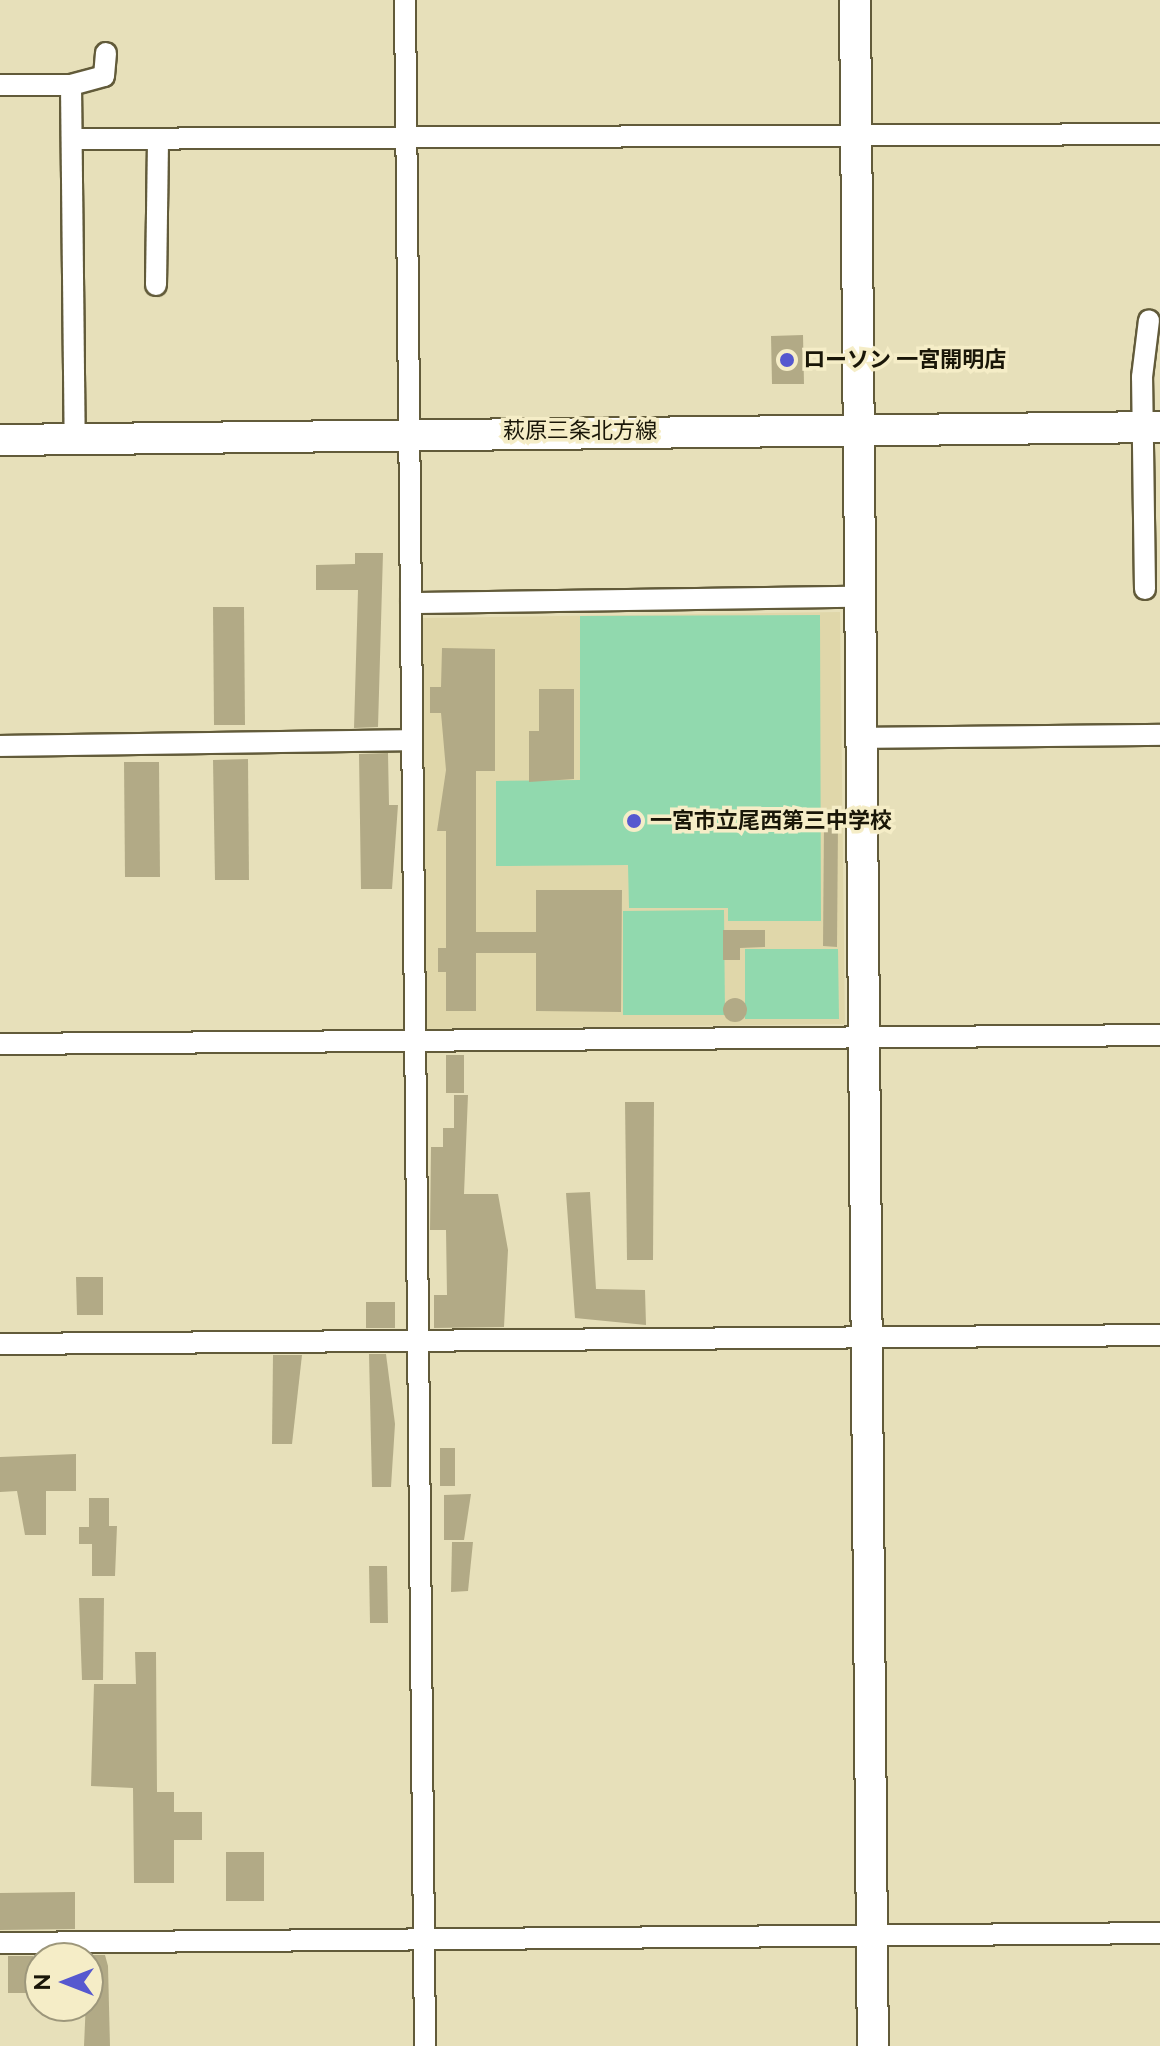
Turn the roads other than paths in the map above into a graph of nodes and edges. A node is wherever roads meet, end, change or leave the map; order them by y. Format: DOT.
graph roads {
  1 [pos="405,0"];
  2 [pos="855,0"];
  3 [pos="106,53"];
  4 [pos="0,85"];
  5 [pos="71,85"];
  6 [pos="856,133"];
  7 [pos="1160,134"];
  8 [pos="408,136"];
  9 [pos="72,139"];
  10 [pos="158,139"];
  11 [pos="156,285"];
  12 [pos="1149,320"];
  13 [pos="1151,427"];
  14 [pos="858,429"];
  15 [pos="412,432"];
  16 [pos="75,439"];
  17 [pos="0,440"];
  18 [pos="1145,589"];
  19 [pos="860,597"];
  20 [pos="411,603"];
  21 [pos="1160,735"];
  22 [pos="861,738"];
  23 [pos="412,740"];
  24 [pos="0,746"];
  25 [pos="864,1034"];
  26 [pos="1160,1035"];
  27 [pos="415,1036"];
  28 [pos="0,1044"];
  29 [pos="1160,1335"];
  30 [pos="866,1337"];
  31 [pos="419,1341"];
  32 [pos="0,1344"];
  33 [pos="1160,1933"];
  34 [pos="872,1934"];
  35 [pos="424,1938"];
  36 [pos="0,1943"];
  37 [pos="425,2046"];
  38 [pos="873,2046"];
  1 -- 8 [label="street"];
  2 -- 6 [label="street"];
  3 -- 5 [label="street"];
  4 -- 5 [label="street"];
  5 -- 9 [label="street"];
  6 -- 7 [label="street"];
  6 -- 8 [label="street"];
  6 -- 14 [label="street"];
  8 -- 10 [label="street"];
  8 -- 15 [label="street"];
  9 -- 10 [label="street"];
  9 -- 16 [label="street"];
  10 -- 11 [label="street"];
  12 -- 13 [label="street"];
  13 -- 14 [label="street, 萩原三条北方線"];
  13 -- 18 [label="street"];
  14 -- 15 [label="street, 萩原三条北方線"];
  14 -- 19 [label="street"];
  15 -- 16 [label="street, 萩原三条北方線"];
  15 -- 20 [label="street"];
  16 -- 17 [label="street, 萩原三条北方線"];
  19 -- 20 [label="street"];
  19 -- 22 [label="street"];
  20 -- 23 [label="street"];
  21 -- 22 [label="street"];
  22 -- 25 [label="street"];
  23 -- 24 [label="street"];
  23 -- 27 [label="street"];
  25 -- 26 [label="street"];
  25 -- 27 [label="street"];
  25 -- 30 [label="street"];
  27 -- 28 [label="street"];
  27 -- 31 [label="street"];
  29 -- 30 [label="street"];
  30 -- 31 [label="street"];
  30 -- 34 [label="street"];
  31 -- 32 [label="street"];
  31 -- 35 [label="street"];
  33 -- 34 [label="street"];
  34 -- 35 [label="street"];
  34 -- 38 [label="street"];
  35 -- 36 [label="street"];
  35 -- 37 [label="street"];
}
